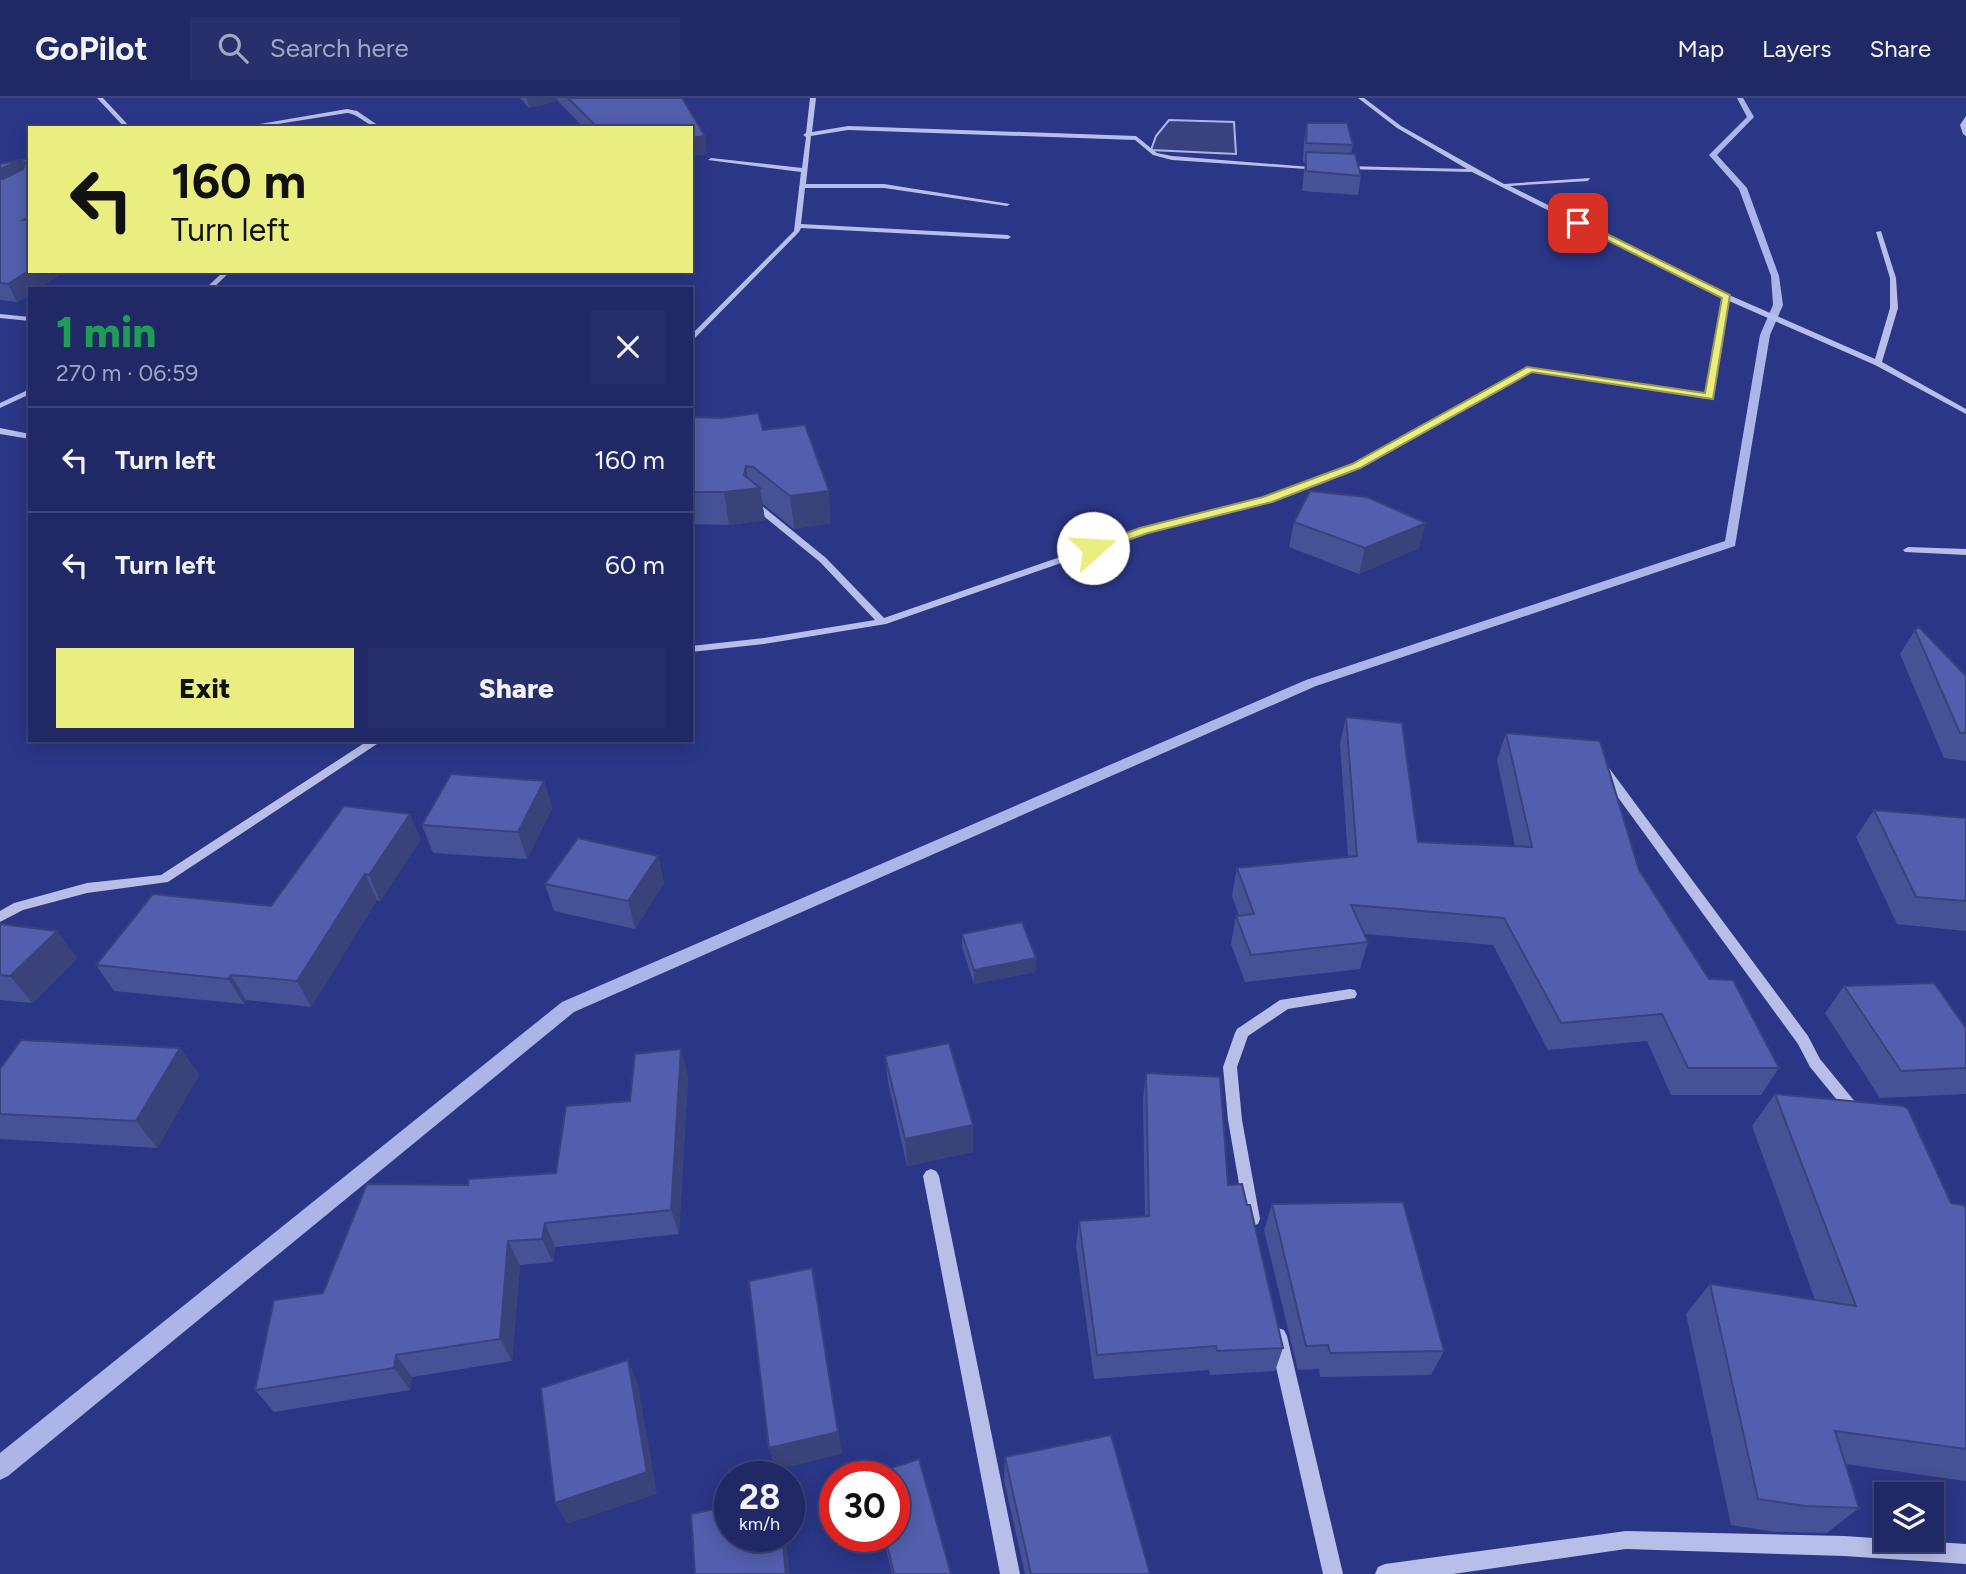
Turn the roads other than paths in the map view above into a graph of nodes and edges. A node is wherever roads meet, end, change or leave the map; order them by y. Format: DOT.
graph roads {
  1 [pos="100,98"];
  2 [pos="813,98"];
  3 [pos="1361,98"];
  4 [pos="1966,118"];
  5 [pos="126,126"];
  6 [pos="253,126"];
  7 [pos="376,126"];
  8 [pos="1966,134"];
  9 [pos="806,135"];
  10 [pos="711,160"];
  11 [pos="1324,168"];
  12 [pos="1338,168"];
  13 [pos="802,170"];
  14 [pos="1474,171"];
  15 [pos="1588,179"];
  16 [pos="801,186"];
  17 [pos="1504,186"];
  18 [pos="1007,204"];
  19 [pos="797,226"];
  20 [pos="1880,232"];
  21 [pos="1008,237"];
  22 [pos="226,273"];
  23 [pos="210,287"];
  24 [pos="1726,297"];
  25 [pos="1740,303"];
  26 [pos="0,316"];
  27 [pos="28,319"];
  28 [pos="693,338"];
  29 [pos="1844,346"];
  30 [pos="1878,363"];
  31 [pos="28,392"];
  32 [pos="0,406"];
  33 [pos="1966,412"];
  34 [pos="0,431"];
  35 [pos="28,437"];
  36 [pos="753,503"];
  37 [pos="1908,550"];
  38 [pos="1966,552"];
  39 [pos="882,622"];
  40 [pos="693,649"];
  41 [pos="374,742"];
  42 [pos="1597,760"];
  43 [pos="0,917"];
  44 [pos="1350,994"];
  45 [pos="1870,1123"];
  46 [pos="932,1176"];
  47 [pos="1254,1231"];
  48 [pos="1275,1323"];
  49 [pos="1966,1553"];
  50 [pos="1010,1574"];
  51 [pos="1333,1574"];
  52 [pos="1385,1574"];
  1 -- 5 [label="street"];
  2 -- 9 [label="street"];
  3 -- 14 [label="street"];
  4 -- 8 [label="street"];
  6 -- 7 [label="street"];
  9 -- 11 [label="street"];
  9 -- 13 [label="street"];
  10 -- 13 [label="street"];
  12 -- 14 [label="street"];
  13 -- 16 [label="street"];
  14 -- 17 [label="street"];
  15 -- 17 [label="street"];
  16 -- 18 [label="street"];
  16 -- 19 [label="street"];
  17 -- 24 [label="street"];
  19 -- 21 [label="street"];
  19 -- 28 [label="street"];
  20 -- 30 [label="street"];
  22 -- 23 [label="street"];
  24 -- 25 [label="street"];
  24 -- 39 [label="street"];
  25 -- 29 [label="street"];
  26 -- 27 [label="street"];
  29 -- 30 [label="street"];
  30 -- 33 [label="street"];
  31 -- 32 [label="street"];
  34 -- 35 [label="street"];
  36 -- 39 [label="street"];
  37 -- 38 [label="street"];
  39 -- 40 [label="street"];
  41 -- 43 [label="street"];
  42 -- 45 [label="street"];
  44 -- 47 [label="street"];
  46 -- 50 [label="street"];
  48 -- 51 [label="street"];
  49 -- 52 [label="street"];
}
